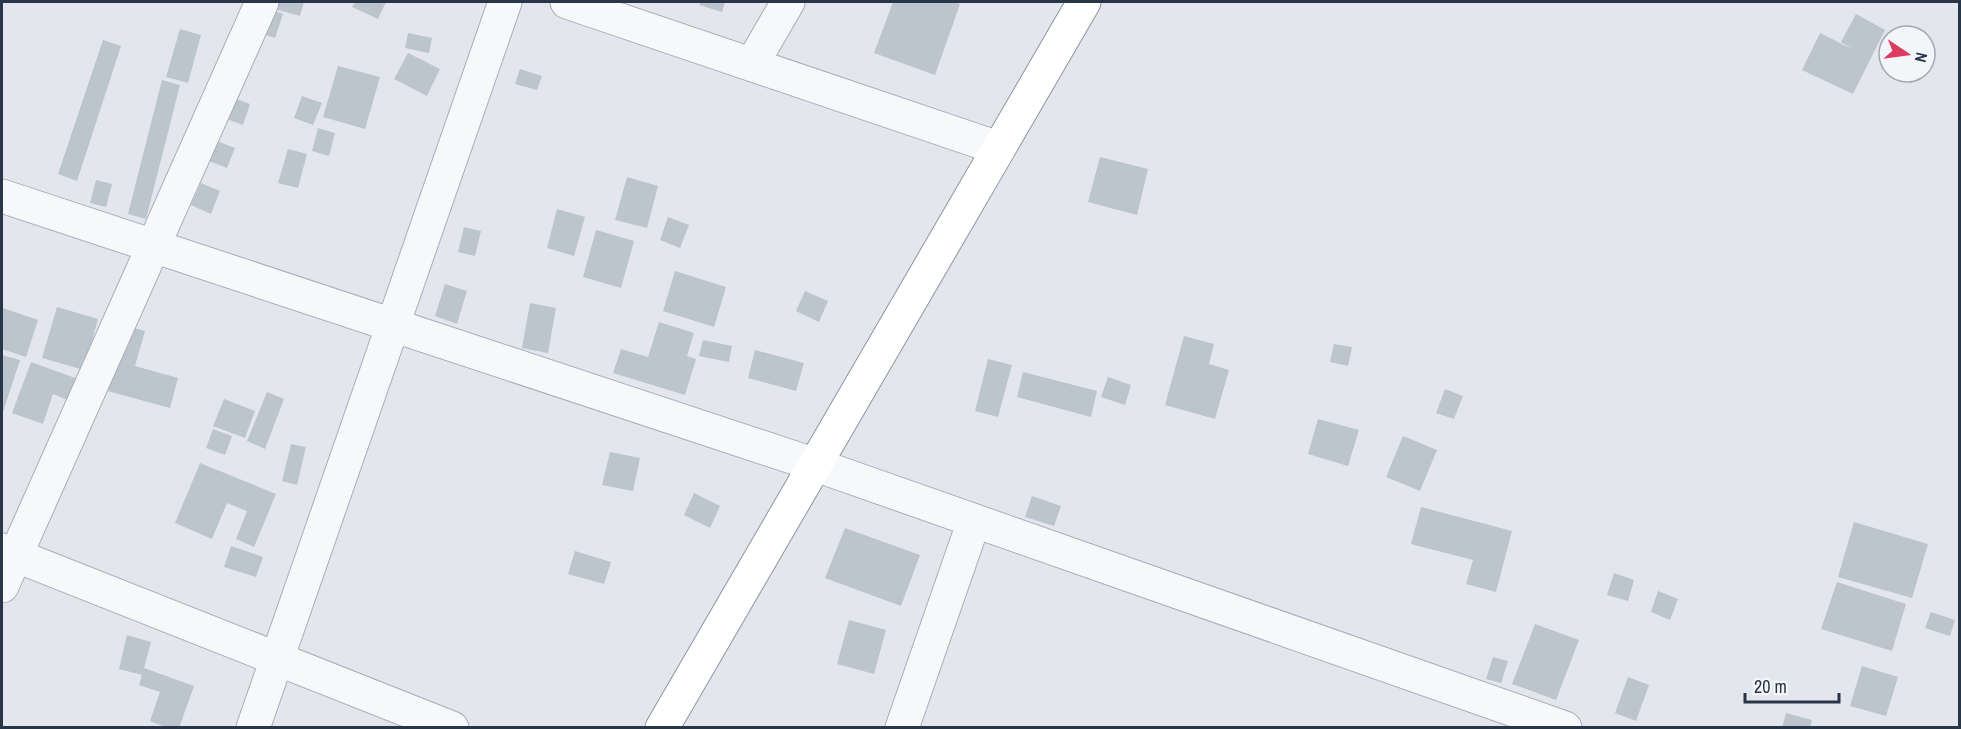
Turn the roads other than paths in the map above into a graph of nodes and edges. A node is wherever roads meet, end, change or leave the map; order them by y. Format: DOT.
graph roads {
  1 [pos="262,2"];
  2 [pos="505,2"];
  3 [pos="567,2"];
  4 [pos="788,2"];
  5 [pos="1084,2"];
  6 [pos="752,64"];
  7 [pos="998,148"];
  8 [pos="2,196"];
  9 [pos="152,245"];
  10 [pos="393,325"];
  11 [pos="816,465"];
  12 [pos="974,520"];
  13 [pos="8,553"];
  14 [pos="2,586"];
  15 [pos="277,658"];
  16 [pos="253,728"];
  17 [pos="452,728"];
  18 [pos="662,728"];
  19 [pos="902,728"];
  20 [pos="1564,728"];
  1 -- 9 [label="street"];
  2 -- 10 [label="street"];
  3 -- 6 [label="street"];
  4 -- 6 [label="street"];
  5 -- 7 [label="highway"];
  6 -- 7 [label="street"];
  7 -- 11 [label="highway"];
  8 -- 9 [label="street"];
  9 -- 10 [label="street"];
  9 -- 13 [label="street"];
  10 -- 11 [label="street"];
  10 -- 15 [label="street"];
  11 -- 12 [label="street"];
  11 -- 18 [label="highway"];
  12 -- 19 [label="street"];
  12 -- 20 [label="street"];
  13 -- 14 [label="street"];
  13 -- 15 [label="street"];
  15 -- 16 [label="street"];
  15 -- 17 [label="street"];
}
